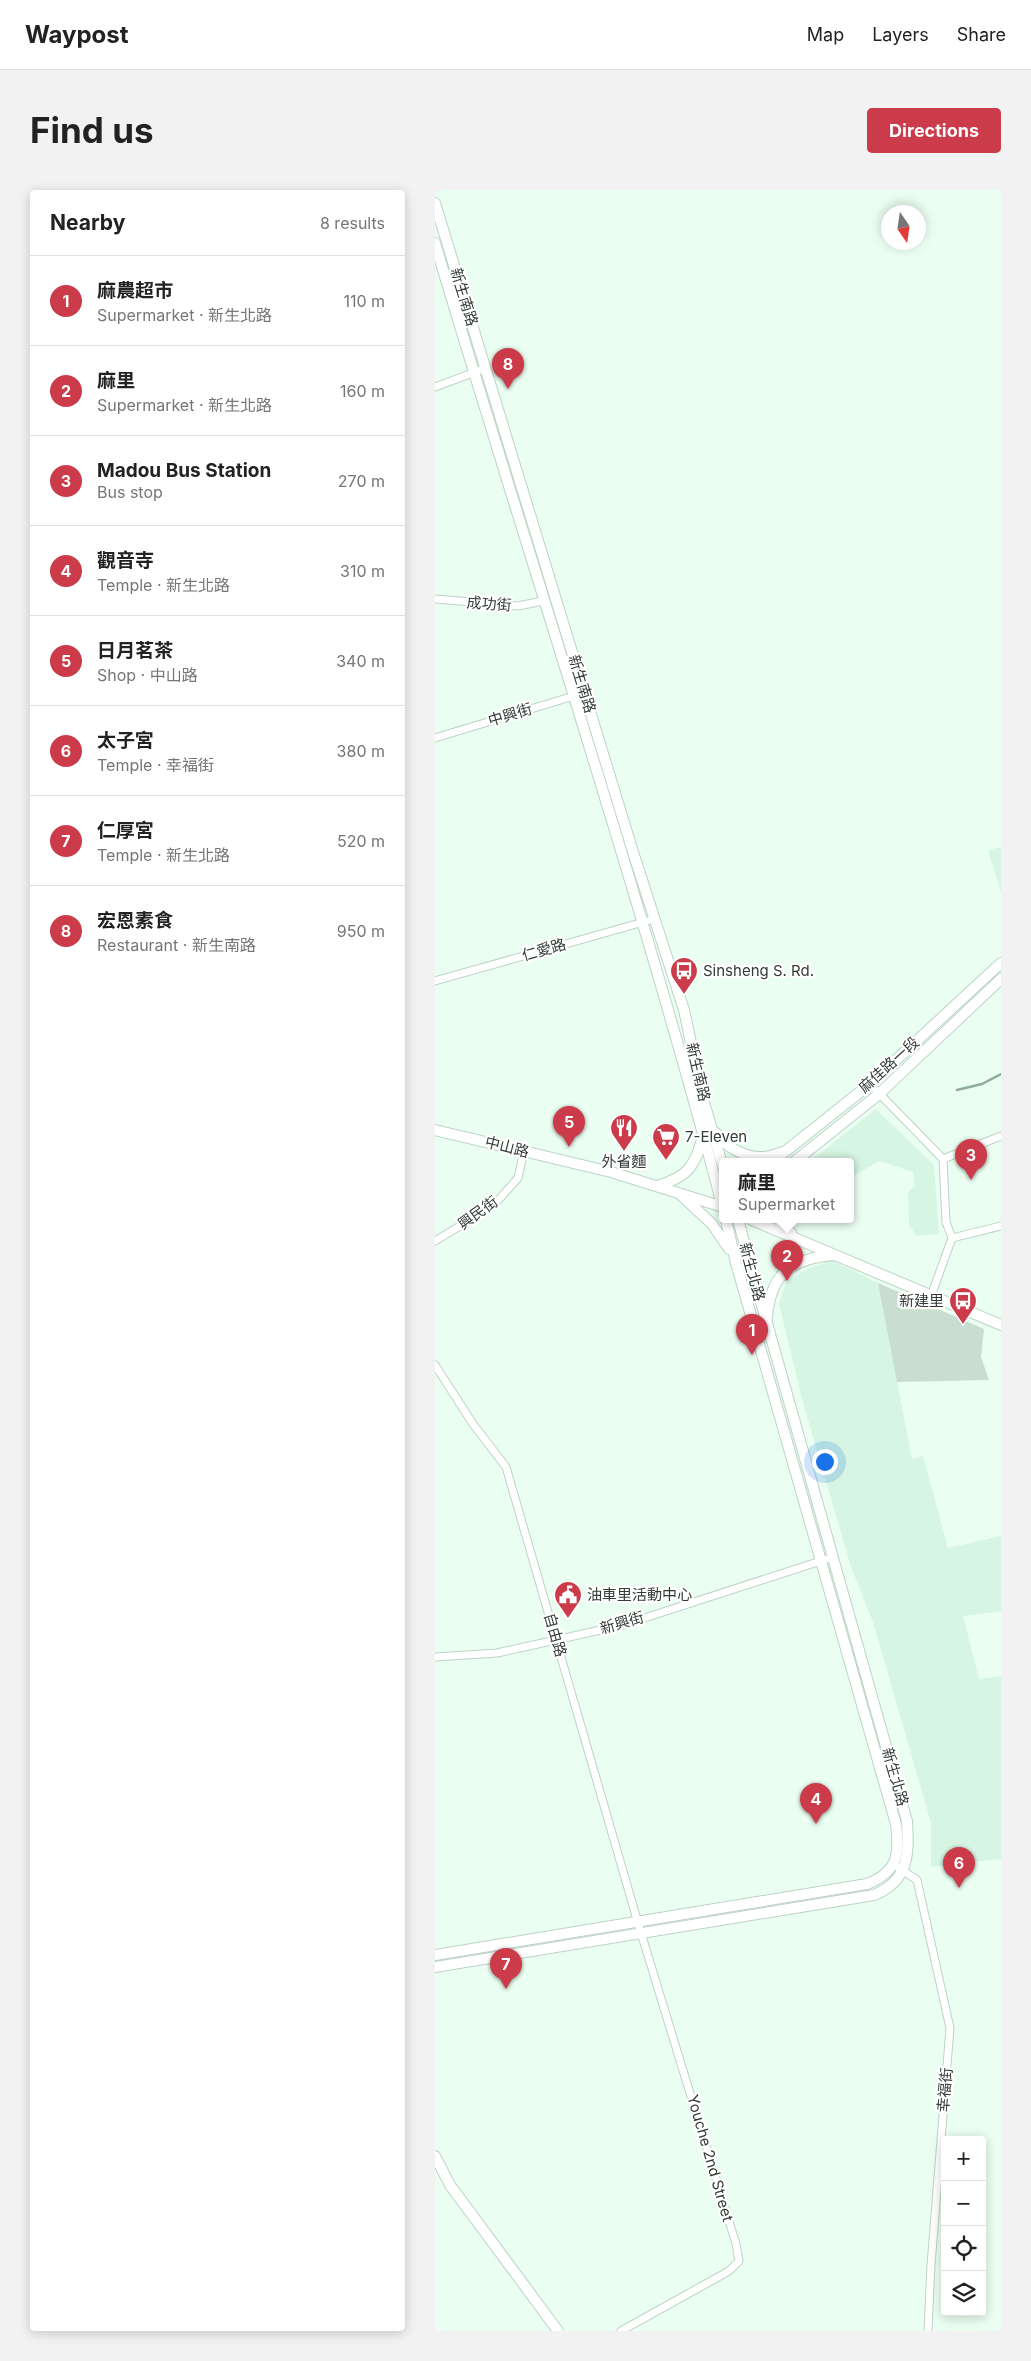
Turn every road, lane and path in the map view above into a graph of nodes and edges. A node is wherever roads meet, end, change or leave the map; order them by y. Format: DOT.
graph roads {
  1 [pos="435,203"];
  2 [pos="435,243"];
  3 [pos="486,368"];
  4 [pos="474,372"];
  5 [pos="435,387"];
  6 [pos="435,599"];
  7 [pos="543,601"];
  8 [pos="585,693"];
  9 [pos="572,696"];
  10 [pos="435,738"];
  11 [pos="654,919"];
  12 [pos="642,922"];
  13 [pos="1001,963"];
  14 [pos="1001,979"];
  15 [pos="435,982"];
  16 [pos="870,1084"];
  17 [pos="879,1094"];
  18 [pos="712,1127"];
  19 [pos="435,1130"];
  20 [pos="703,1136"];
  21 [pos="1001,1136"];
  22 [pos="524,1151"];
  23 [pos="784,1152"];
  24 [pos="721,1158"];
  25 [pos="777,1158"];
  26 [pos="799,1158"];
  27 [pos="943,1159"];
  28 [pos="657,1186"];
  29 [pos="677,1191"];
  30 [pos="719,1193"];
  31 [pos="719,1206"];
  32 [pos="727,1223"];
  33 [pos="739,1223"];
  34 [pos="759,1223"];
  35 [pos="782,1223"];
  36 [pos="1001,1226"];
  37 [pos="795,1238"];
  38 [pos="951,1238"];
  39 [pos="435,1241"];
  40 [pos="834,1255"];
  41 [pos="736,1262"];
  42 [pos="931,1296"];
  43 [pos="766,1323"];
  44 [pos="1001,1325"];
  45 [pos="435,1365"];
  46 [pos="833,1557"];
  47 [pos="821,1560"];
  48 [pos="557,1640"];
  49 [pos="435,1657"];
  50 [pos="893,1865"];
  51 [pos="903,1871"];
  52 [pos="638,1923"];
  53 [pos="642,1934"];
  54 [pos="435,1955"];
  55 [pos="435,1967"];
  56 [pos="435,2156"];
  57 [pos="558,2331"];
  58 [pos="621,2331"];
  59 [pos="929,2331"];
  1 -- 3 [label="main road, 新生南路"];
  2 -- 4 [label="main road, 新生南路"];
  3 -- 4 [label="street"];
  3 -- 8 [label="main road, 新生南路"];
  4 -- 5 [label="street"];
  4 -- 7 [label="main road, 新生南路"];
  6 -- 7 [label="street, 成功街"];
  7 -- 9 [label="main road, 新生南路"];
  8 -- 9 [label="street, 中興街"];
  8 -- 11 [label="main road, 新生南路"];
  9 -- 10 [label="street, 中興街"];
  9 -- 12 [label="main road, 新生南路"];
  11 -- 12 [label="street, 仁愛路"];
  11 -- 18 [label="main road, 新生南路"];
  12 -- 15 [label="street, 仁愛路"];
  12 -- 20 [label="main road, 新生南路"];
  13 -- 16 [label="main road, 麻佳路一段"];
  14 -- 17 [label="main road, 麻佳路一段"];
  16 -- 17 [label="street"];
  16 -- 23 [label="main road, 麻佳路一段"];
  17 -- 26 [label="main road, 麻佳路一段"];
  17 -- 27 [label="street"];
  18 -- 23 [label="main road"];
  18 -- 24 [label="main road, 新生南路"];
  19 -- 22 [label="main road, 中山路"];
  20 -- 28 [label="main road"];
  20 -- 30 [label="main road, 新生南路"];
  21 -- 27 [label="street"];
  22 -- 28 [label="main road, 中山路"];
  22 -- 39 [label="street, 興民街"];
  23 -- 25 [label="main road, 麻佳路一段"];
  27 -- 38 [label="street"];
  28 -- 29 [label="main road, 中山路"];
  29 -- 31 [label="main road, 中山路"];
  29 -- 41 [label="main road"];
  32 -- 41 [label="main road, 新生北路"];
  33 -- 43 [label="main road, 新生北路"];
  34 -- 37 [label="main road"];
  35 -- 37 [label="main road"];
  36 -- 38 [label="street"];
  37 -- 40 [label="main road"];
  38 -- 42 [label="street"];
  40 -- 42 [label="main road"];
  40 -- 43 [label="main road"];
  41 -- 47 [label="main road, 新生北路"];
  42 -- 44 [label="main road"];
  43 -- 46 [label="main road, 新生北路"];
  45 -- 48 [label="street, 自由路"];
  46 -- 47 [label="street, 新興街"];
  46 -- 51 [label="main road, 新生北路"];
  47 -- 48 [label="street, 新興街"];
  47 -- 50 [label="main road, 新生北路"];
  48 -- 49 [label="street, 新興街"];
  48 -- 52 [label="street, 自由路"];
  50 -- 51 [label="street, 幸福街"];
  50 -- 52 [label="main road"];
  51 -- 53 [label="main road"];
  51 -- 59 [label="street, 幸福街"];
  52 -- 53 [label="street, Youche 2nd Street"];
  52 -- 54 [label="main road"];
  53 -- 55 [label="main road"];
  53 -- 58 [label="street, Youche 2nd Street"];
  56 -- 57 [label="main road"];
}
